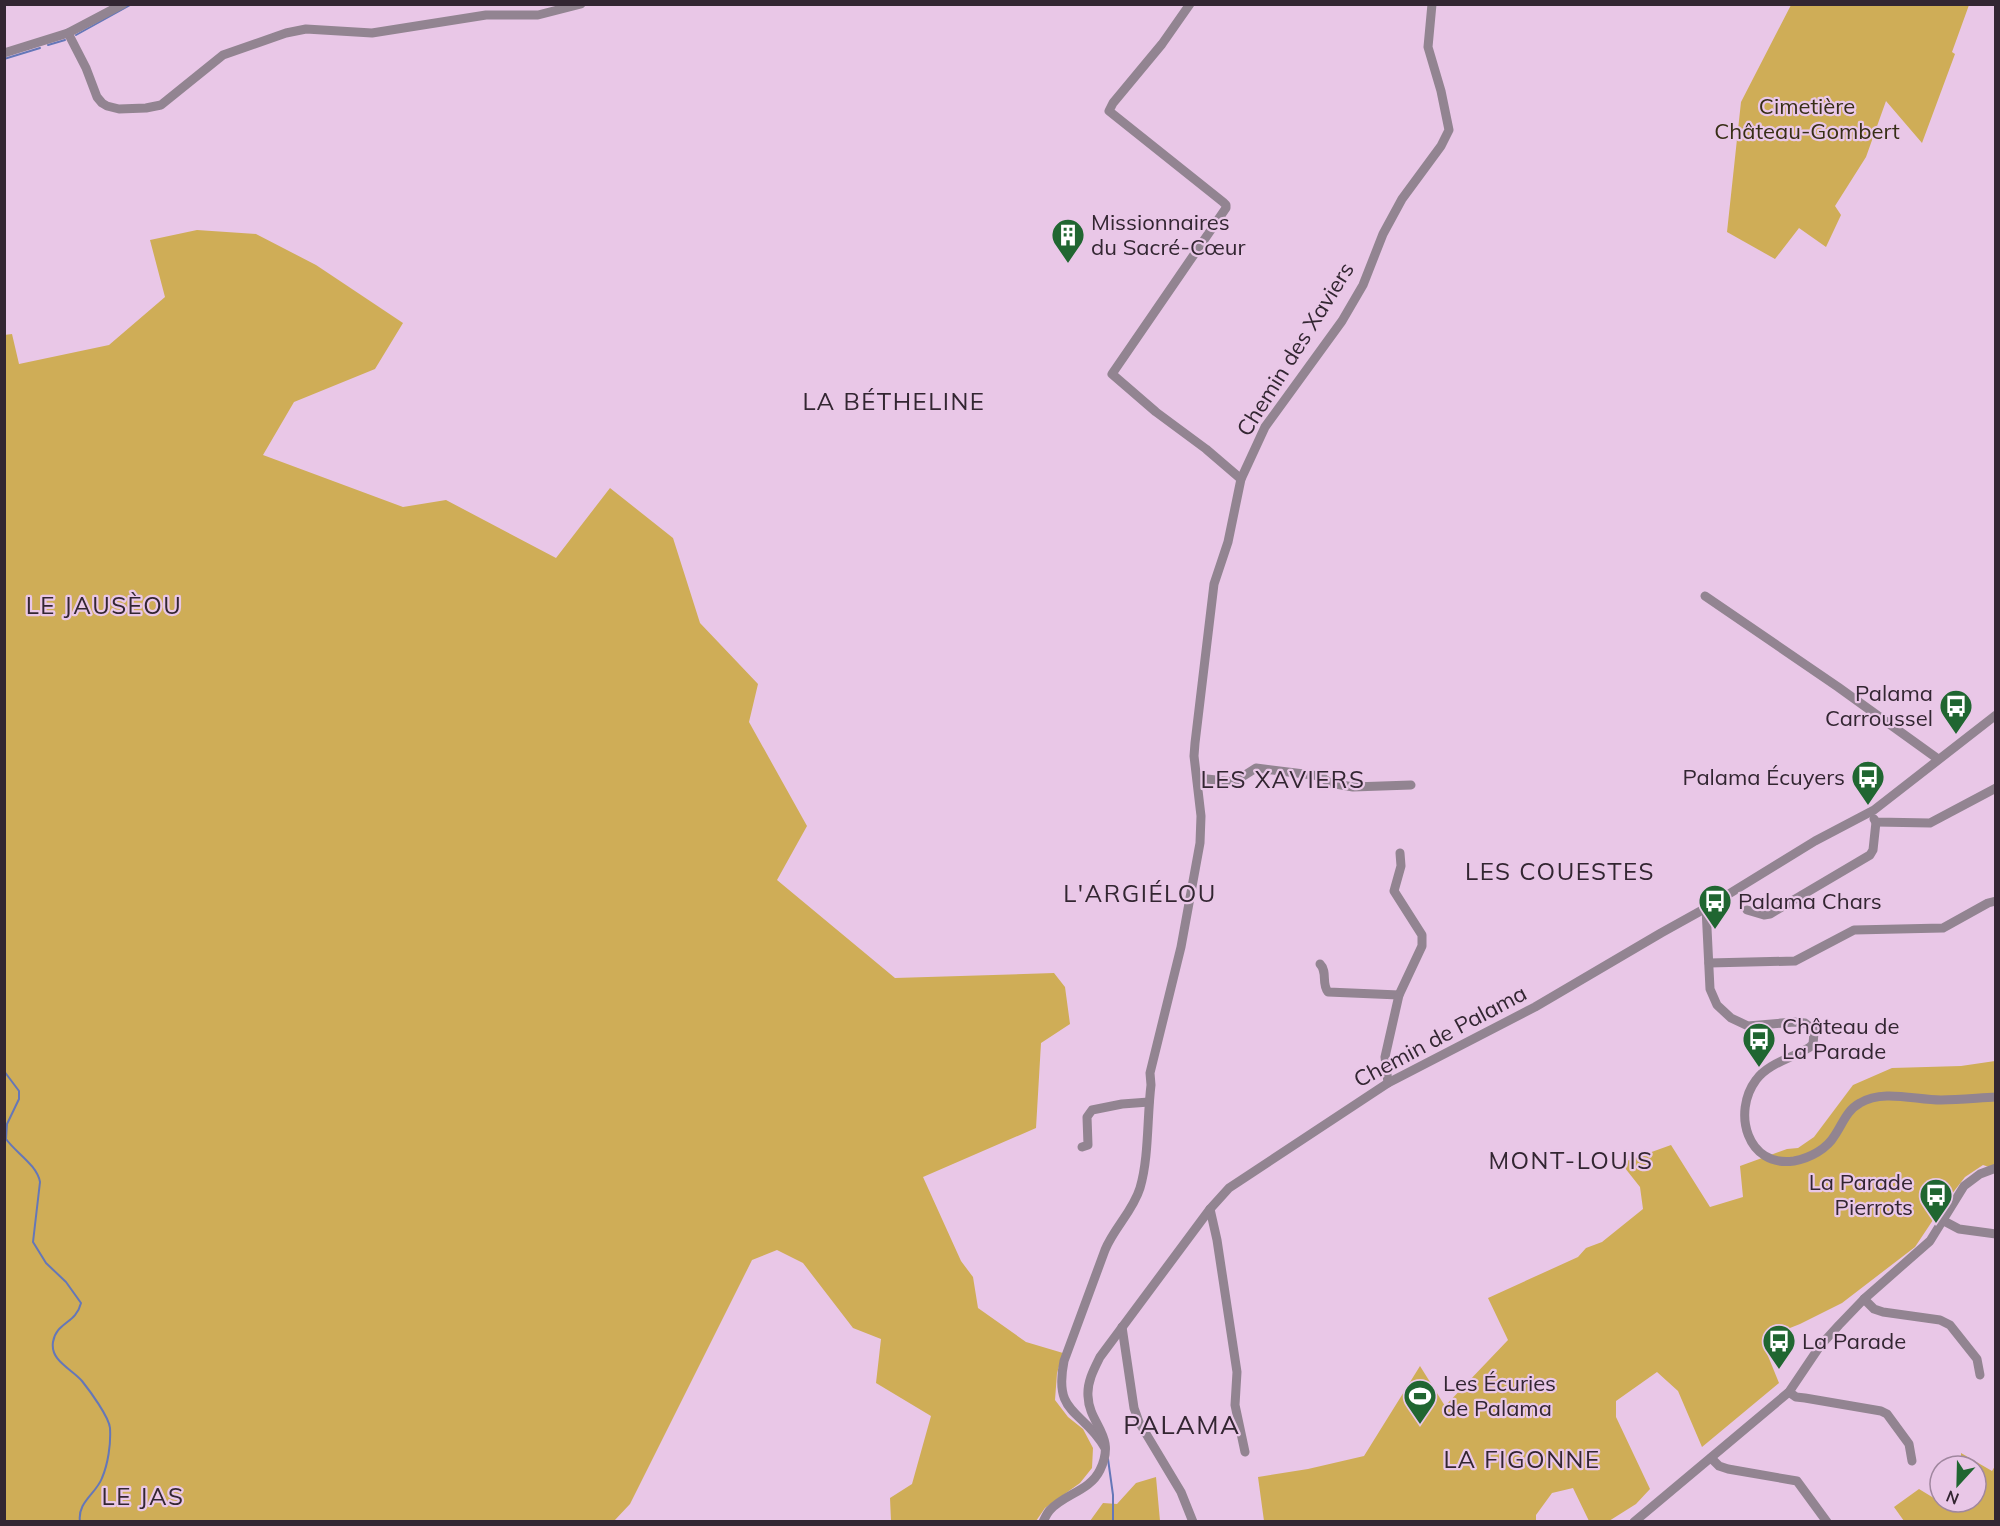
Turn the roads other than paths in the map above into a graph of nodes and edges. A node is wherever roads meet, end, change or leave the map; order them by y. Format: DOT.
graph roads {
  1 [pos="123,4"];
  2 [pos="581,4"];
  3 [pos="1190,4"];
  4 [pos="1432,4"];
  5 [pos="107,8"];
  6 [pos="68,33"];
  7 [pos="4,53"];
  8 [pos="1241,479"];
  9 [pos="1705,596"];
  10 [pos="1995,715"];
  11 [pos="1938,759"];
  12 [pos="1198,778"];
  13 [pos="1411,785"];
  14 [pos="1995,788"];
  15 [pos="1869,812"];
  16 [pos="1876,822"];
  17 [pos="1400,853"];
  18 [pos="1995,901"];
  19 [pos="1706,908"];
  20 [pos="1747,910"];
  21 [pos="1709,963"];
  22 [pos="1320,964"];
  23 [pos="1399,995"];
  24 [pos="1388,1083"];
  25 [pos="1995,1097"];
  26 [pos="1149,1102"];
  27 [pos="1082,1147"];
  28 [pos="1995,1167"];
  29 [pos="1210,1209"];
  30 [pos="1944,1221"];
  31 [pos="1995,1234"];
  32 [pos="1864,1299"];
  33 [pos="1122,1328"];
  34 [pos="1980,1375"];
  35 [pos="1789,1392"];
  36 [pos="1105,1448"];
  37 [pos="1245,1452"];
  38 [pos="1711,1458"];
  39 [pos="1912,1461"];
  40 [pos="1043,1521"];
  41 [pos="1193,1521"];
  42 [pos="1634,1521"];
  43 [pos="1827,1521"];
  1 -- 5 [label="street"];
  2 -- 6 [label="street"];
  3 -- 8 [label="street"];
  4 -- 8 [label="street, Chemin des Xaviers"];
  5 -- 6 [label="street"];
  6 -- 7 [label="street"];
  8 -- 12 [label="street, Chemin des Xaviers"];
  9 -- 11 [label="street"];
  10 -- 11 [label="street, Chemin de Palama"];
  11 -- 15 [label="street, Chemin de Palama"];
  12 -- 13 [label="street"];
  12 -- 26 [label="street, Chemin des Xaviers"];
  14 -- 16 [label="street"];
  15 -- 16 [label="street"];
  15 -- 19 [label="street, Chemin de Palama"];
  16 -- 20 [label="street"];
  17 -- 23 [label="street"];
  18 -- 21 [label="street"];
  19 -- 21 [label="street"];
  19 -- 24 [label="street, Chemin de Palama"];
  21 -- 25 [label="street"];
  22 -- 23 [label="street"];
  23 -- 24 [label="street"];
  24 -- 29 [label="street, Chemin de Palama"];
  26 -- 27 [label="street"];
  26 -- 36 [label="street, Chemin des Xaviers"];
  28 -- 30 [label="street"];
  29 -- 33 [label="street, Chemin de Palama"];
  29 -- 37 [label="street"];
  30 -- 31 [label="street"];
  30 -- 32 [label="street"];
  32 -- 34 [label="street"];
  32 -- 35 [label="street"];
  33 -- 36 [label="street, Chemin de Palama"];
  33 -- 41 [label="street"];
  35 -- 38 [label="street"];
  35 -- 39 [label="street"];
  36 -- 40 [label="street"];
  38 -- 42 [label="street"];
  38 -- 43 [label="street"];
}
